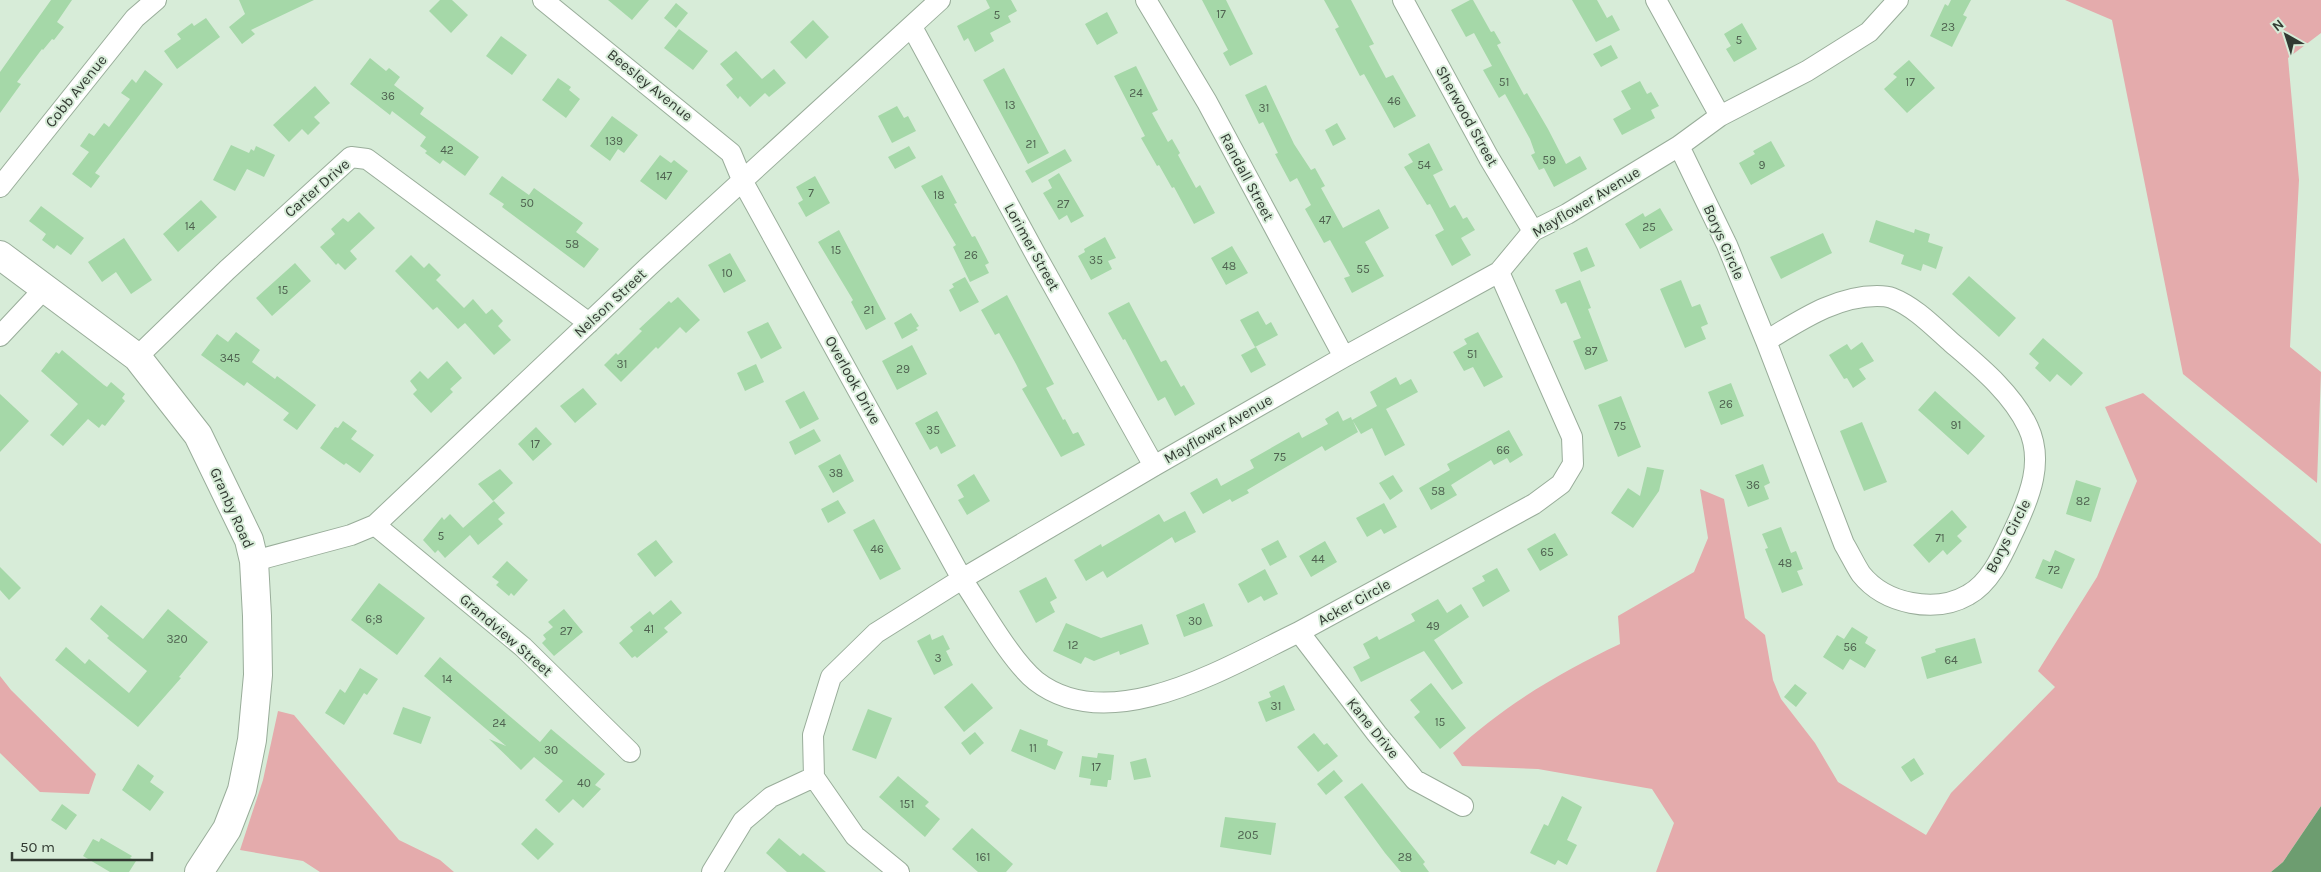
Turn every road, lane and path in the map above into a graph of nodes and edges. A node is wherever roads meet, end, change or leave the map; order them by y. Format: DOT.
graph roads {
  1 [pos="156,0"];
  2 [pos="543,0"];
  3 [pos="940,0"];
  4 [pos="1146,0"];
  5 [pos="1403,0"];
  6 [pos="1656,0"];
  7 [pos="1898,0"];
  8 [pos="912,27"];
  9 [pos="1720,116"];
  10 [pos="1679,146"];
  11 [pos="743,182"];
  12 [pos="0,187"];
  13 [pos="1533,231"];
  14 [pos="0,255"];
  15 [pos="1499,272"];
  16 [pos="45,288"];
  17 [pos="589,323"];
  18 [pos="0,336"];
  19 [pos="1766,341"];
  20 [pos="1344,356"];
  21 [pos="137,357"];
  22 [pos="1154,466"];
  23 [pos="375,526"];
  24 [pos="254,561"];
  25 [pos="962,579"];
  26 [pos="1299,632"];
  27 [pos="630,752"];
  28 [pos="814,777"];
  29 [pos="1463,806"];
  30 [pos="199,872"];
  31 [pos="712,872"];
  32 [pos="899,872"];
  1 -- 12 [label="street, Cobb Avenue"];
  2 -- 11 [label="street, Beesley Avenue"];
  3 -- 8 [label="street, Nelson Street"];
  4 -- 20 [label="street, Randall Street"];
  5 -- 13 [label="street, Sherwood Street"];
  6 -- 9 [label="street"];
  7 -- 9 [label="street, Mayflower Avenue"];
  8 -- 11 [label="street, Nelson Street"];
  8 -- 22 [label="street, Lorimer Street"];
  9 -- 10 [label="street, Mayflower Avenue"];
  10 -- 13 [label="street, Mayflower Avenue"];
  10 -- 19 [label="street, Borys Circle"];
  11 -- 17 [label="street, Nelson Street"];
  11 -- 25 [label="street, Overlook Drive"];
  13 -- 15 [label="street, Mayflower Avenue"];
  14 -- 16 [label="main road, Granby Road"];
  15 -- 20 [label="street, Mayflower Avenue"];
  15 -- 26 [label="street, Acker Circle"];
  16 -- 18 [label="street"];
  16 -- 21 [label="main road, Granby Road"];
  17 -- 21 [label="street, Carter Drive"];
  17 -- 23 [label="street, Nelson Street"];
  19 -- 19 [label="street, Borys Circle"];
  20 -- 22 [label="street, Mayflower Avenue"];
  21 -- 24 [label="main road, Granby Road"];
  22 -- 25 [label="street, Mayflower Avenue"];
  23 -- 24 [label="street, Nelson Street"];
  23 -- 27 [label="street, Grandview Street"];
  24 -- 30 [label="main road, Granby Road"];
  25 -- 26 [label="street, Acker Circle"];
  25 -- 28 [label="street, Mayflower Avenue"];
  26 -- 29 [label="street, Kane Drive"];
  28 -- 31 [label="street"];
  28 -- 32 [label="street"];
}
